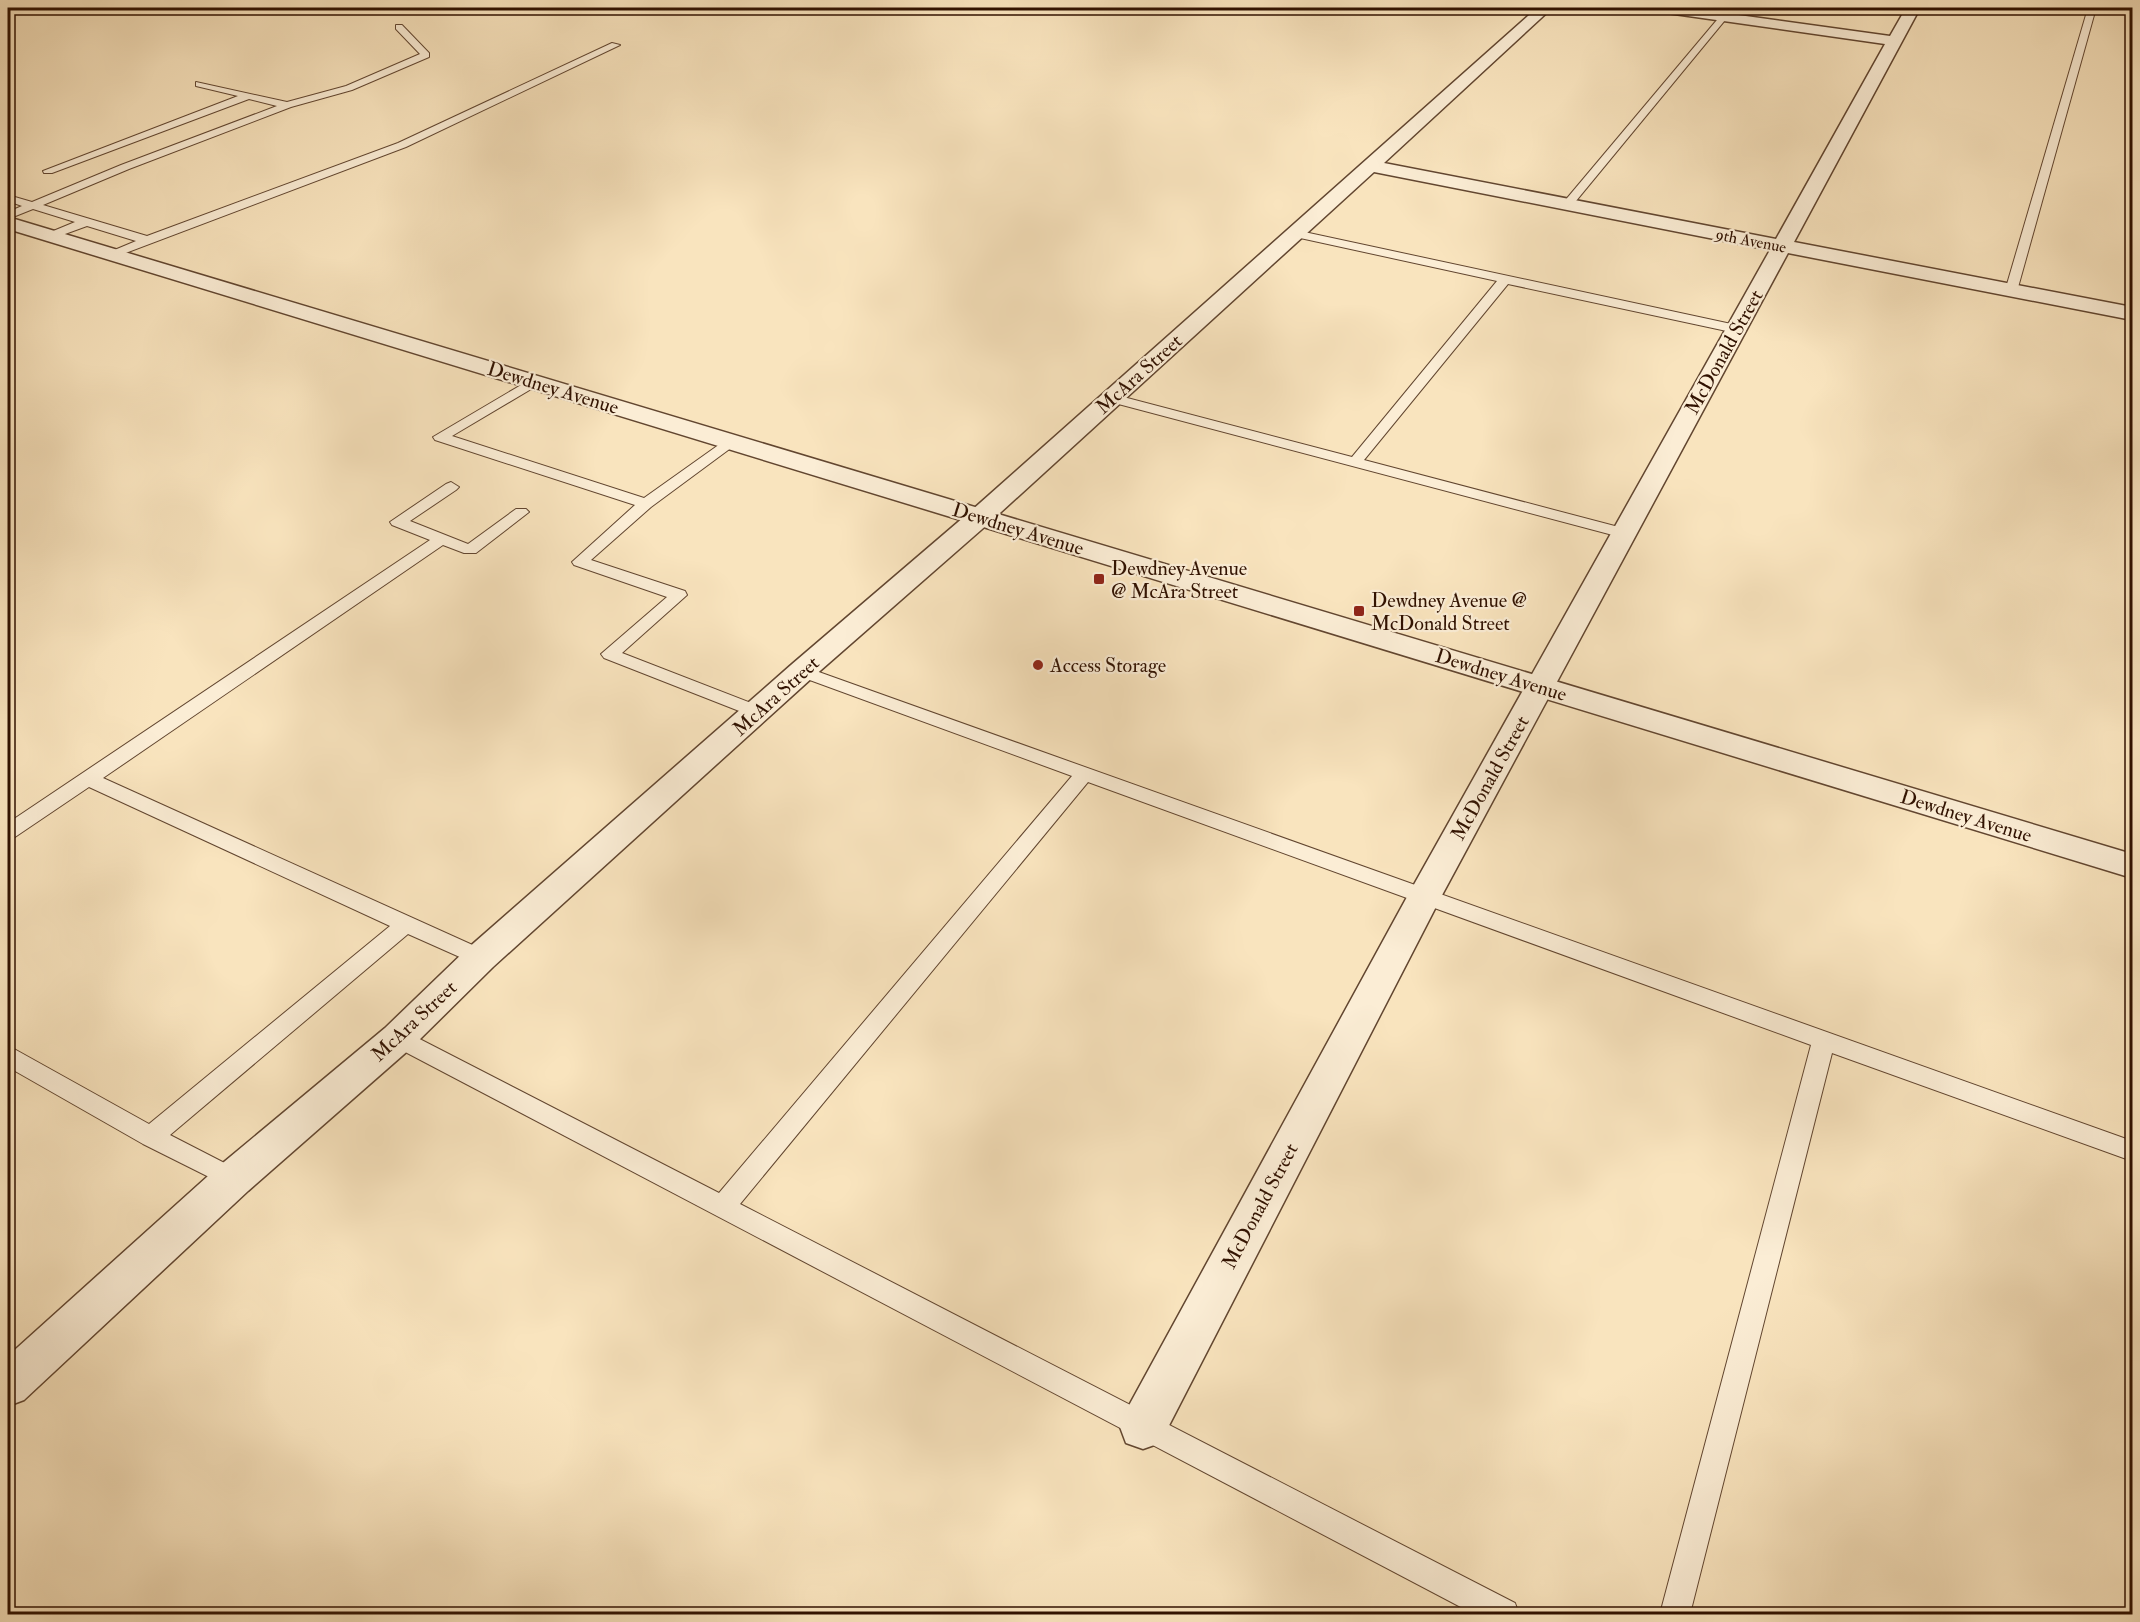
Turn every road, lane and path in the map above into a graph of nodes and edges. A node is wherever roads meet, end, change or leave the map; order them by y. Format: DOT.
graph roads {
  1 [pos="1545,8"];
  2 [pos="1660,8"];
  3 [pos="1913,8"];
  4 [pos="2092,8"];
  5 [pos="1727,12"];
  6 [pos="399,27"];
  7 [pos="1894,41"];
  8 [pos="615,45"];
  9 [pos="199,84"];
  10 [pos="248,96"];
  11 [pos="286,105"];
  12 [pos="1370,166"];
  13 [pos="48,171"];
  14 [pos="8,198"];
  15 [pos="1567,205"];
  16 [pos="34,206"];
  17 [pos="8,216"];
  18 [pos="86,222"];
  19 [pos="8,223"];
  20 [pos="1295,234"];
  21 [pos="50,236"];
  22 [pos="147,240"];
  23 [pos="1781,247"];
  24 [pos="111,254"];
  25 [pos="1505,279"];
  26 [pos="2011,291"];
  27 [pos="2133,314"];
  28 [pos="1736,329"];
  29 [pos="533,382"];
  30 [pos="1112,398"];
  31 [pos="732,442"];
  32 [pos="1355,462"];
  33 [pos="451,487"];
  34 [pos="646,504"];
  35 [pos="521,512"];
  36 [pos="980,517"];
  37 [pos="1624,533"];
  38 [pos="440,540"];
  39 [pos="801,671"];
  40 [pos="1540,687"];
  41 [pos="758,712"];
  42 [pos="1084,773"];
  43 [pos="88,779"];
  44 [pos="8,832"];
  45 [pos="2133,866"];
  46 [pos="1424,897"];
  47 [pos="406,924"];
  48 [pos="480,958"];
  49 [pos="398,1038"];
  50 [pos="1824,1040"];
  51 [pos="8,1056"];
  52 [pos="151,1137"];
  53 [pos="2133,1150"];
  54 [pos="233,1179"];
  55 [pos="723,1207"];
  56 [pos="8,1385"];
  57 [pos="1143,1426"];
  58 [pos="1504,1614"];
  59 [pos="1675,1614"];
  1 -- 12 [label="street, McAra Street"];
  2 -- 5 [label="street"];
  3 -- 7 [label="street, McDonald Street"];
  4 -- 26 [label="lane"];
  5 -- 7 [label="street"];
  5 -- 15 [label="lane"];
  6 -- 11 [label="lane"];
  7 -- 23 [label="street, McDonald Street"];
  8 -- 22 [label="lane"];
  9 -- 10 [label="lane"];
  10 -- 11 [label="lane"];
  10 -- 13 [label="lane"];
  11 -- 16 [label="lane"];
  12 -- 15 [label="street, 9th Avenue"];
  12 -- 20 [label="street, McAra Street"];
  14 -- 16 [label="lane"];
  15 -- 23 [label="street, 9th Avenue"];
  16 -- 17 [label="lane"];
  16 -- 18 [label="lane"];
  18 -- 21 [label="lane"];
  18 -- 22 [label="lane"];
  19 -- 21 [label="street, Dewdney Avenue"];
  20 -- 25 [label="lane"];
  20 -- 30 [label="street, McAra Street"];
  21 -- 24 [label="street, Dewdney Avenue"];
  22 -- 24 [label="lane"];
  23 -- 26 [label="street, 9th Avenue"];
  23 -- 28 [label="street, McDonald Street"];
  24 -- 29 [label="street, Dewdney Avenue"];
  25 -- 28 [label="lane"];
  25 -- 32 [label="lane"];
  26 -- 27 [label="street, 9th Avenue"];
  28 -- 37 [label="street, McDonald Street"];
  29 -- 31 [label="street, Dewdney Avenue"];
  29 -- 34 [label="lane"];
  30 -- 32 [label="lane"];
  30 -- 36 [label="street, McAra Street"];
  31 -- 34 [label="lane"];
  31 -- 36 [label="street, Dewdney Avenue"];
  32 -- 37 [label="lane"];
  33 -- 38 [label="lane"];
  34 -- 41 [label="lane"];
  35 -- 38 [label="lane"];
  36 -- 39 [label="street, McAra Street"];
  36 -- 40 [label="street, Dewdney Avenue"];
  37 -- 40 [label="street, McDonald Street"];
  38 -- 43 [label="lane"];
  39 -- 41 [label="street, McAra Street"];
  39 -- 42 [label="lane"];
  40 -- 45 [label="street, Dewdney Avenue"];
  40 -- 46 [label="street, McDonald Street"];
  41 -- 48 [label="street, McAra Street"];
  42 -- 46 [label="lane"];
  42 -- 55 [label="lane"];
  43 -- 44 [label="lane"];
  43 -- 47 [label="lane"];
  46 -- 50 [label="lane"];
  46 -- 57 [label="street, McDonald Street"];
  47 -- 48 [label="lane"];
  47 -- 52 [label="lane"];
  48 -- 49 [label="street, McAra Street"];
  49 -- 54 [label="street, McAra Street"];
  49 -- 55 [label="lane"];
  50 -- 53 [label="lane"];
  50 -- 59 [label="lane"];
  51 -- 52 [label="lane"];
  52 -- 54 [label="lane"];
  54 -- 56 [label="street, McAra Street"];
  55 -- 57 [label="lane"];
  57 -- 58 [label="lane"];
}
